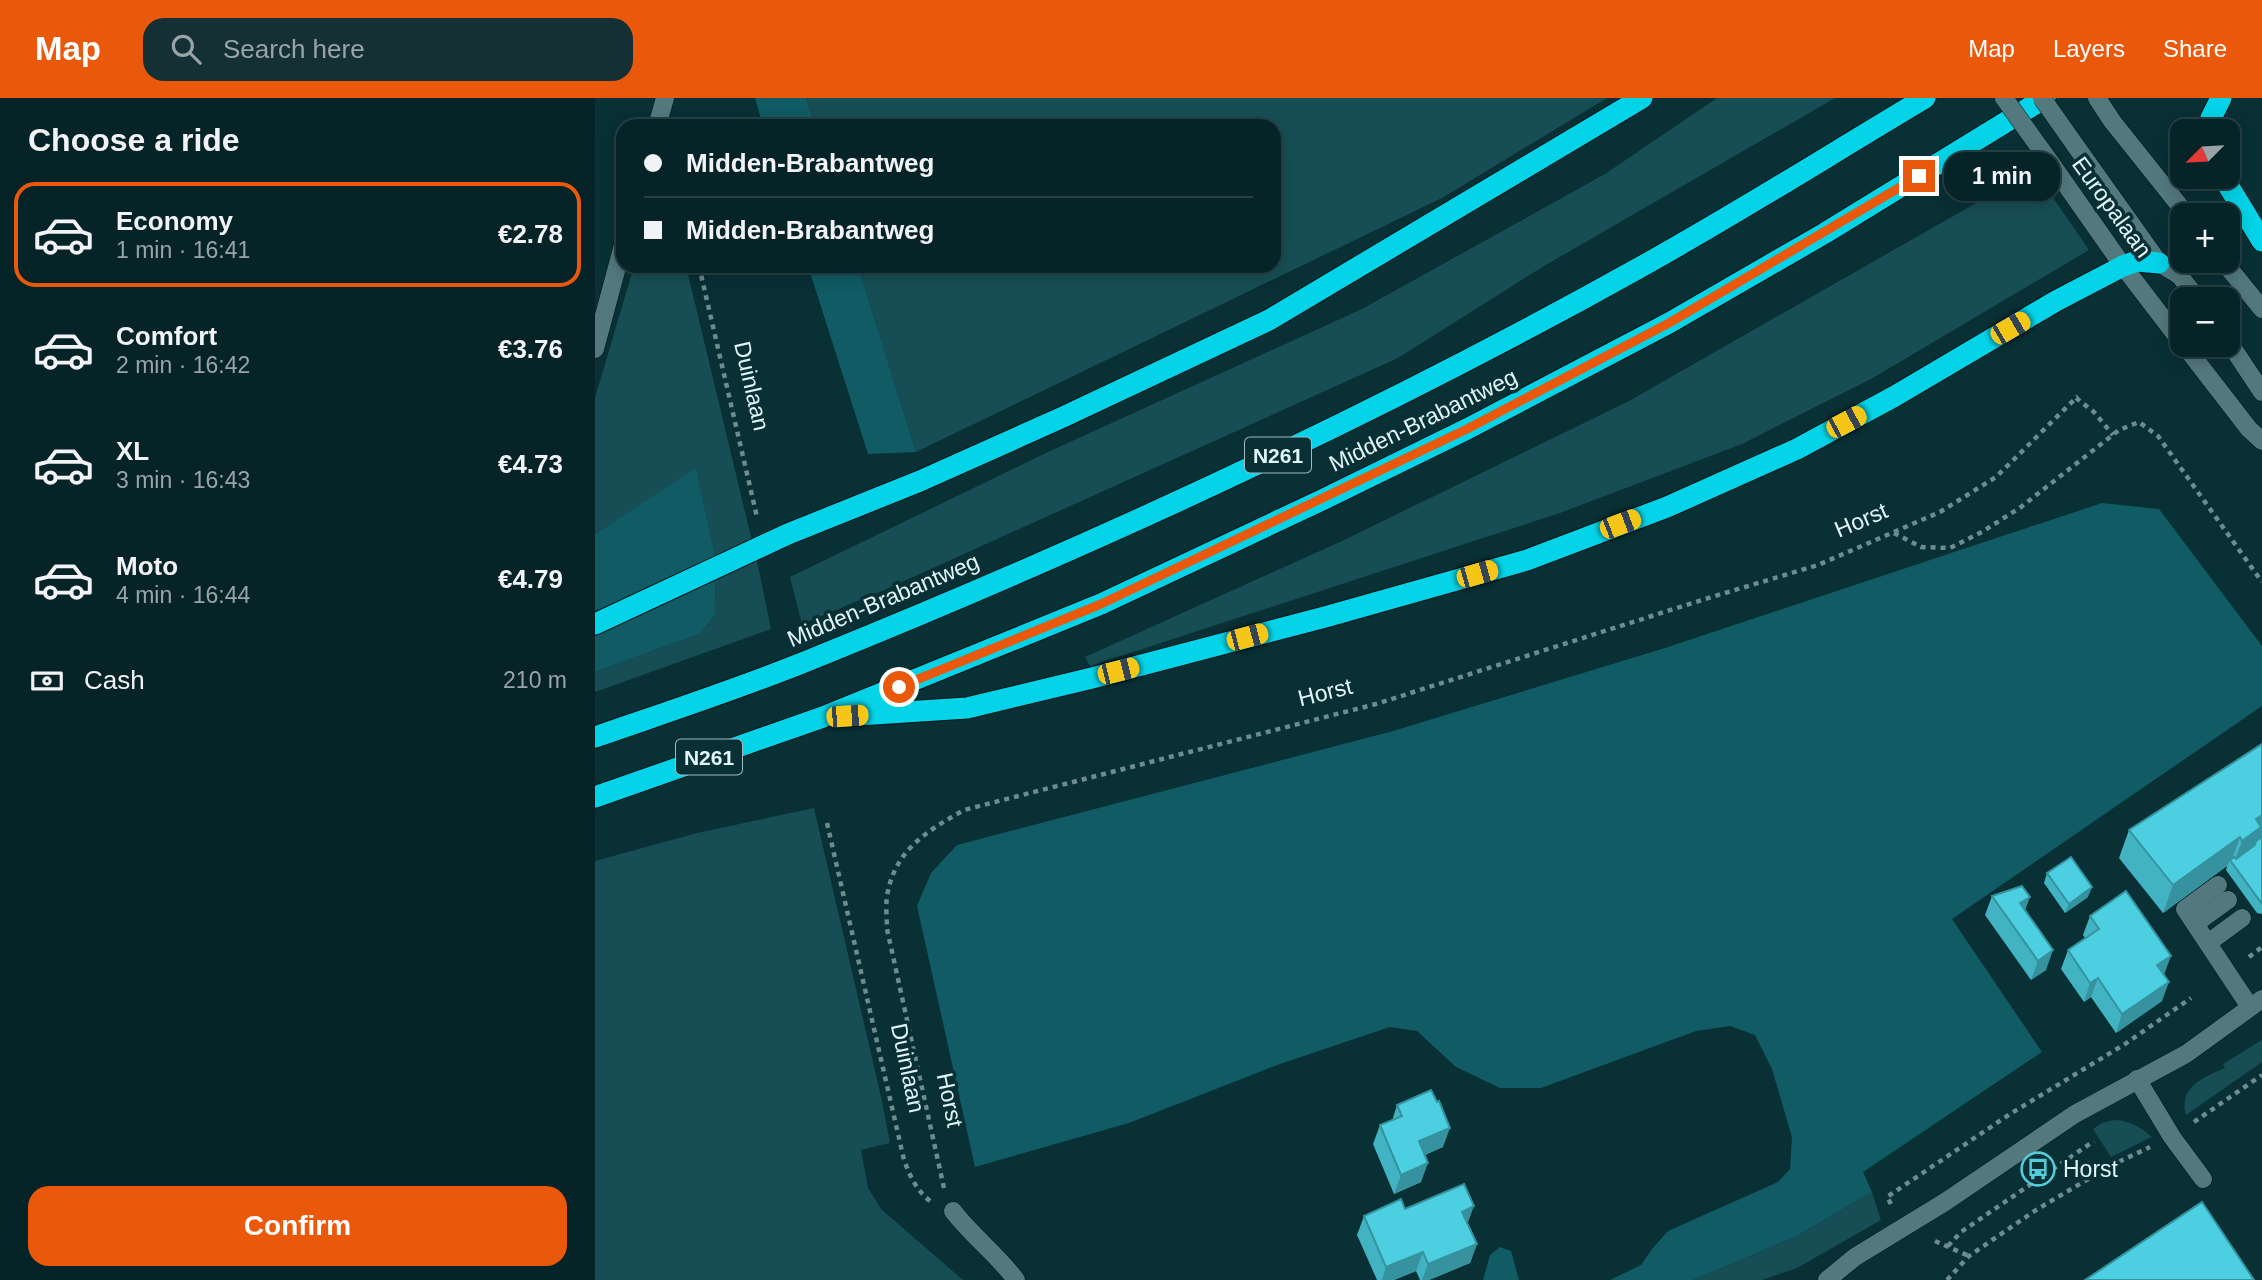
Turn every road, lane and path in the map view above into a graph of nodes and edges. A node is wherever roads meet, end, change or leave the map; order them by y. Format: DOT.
graph roads {
  1 [pos="665,98"];
  2 [pos="1642,98"];
  3 [pos="1925,98"];
  4 [pos="2004,98"];
  5 [pos="2044,98"];
  6 [pos="2097,98"];
  7 [pos="2221,98"];
  8 [pos="659,119"];
  9 [pos="2211,119"];
  10 [pos="2230,189"];
  11 [pos="2177,203"];
  12 [pos="2262,241"];
  13 [pos="2159,263"];
  14 [pos="2123,266"];
  15 [pos="616,271"];
  16 [pos="701,273"];
  17 [pos="2233,273"];
  18 [pos="2189,287"];
  19 [pos="2262,309"];
  20 [pos="2170,327"];
  21 [pos="595,349"];
  22 [pos="2193,357"];
  23 [pos="2239,357"];
  24 [pos="2262,392"];
  25 [pos="2113,435"];
  26 [pos="2262,442"];
  27 [pos="757,518"];
  28 [pos="1893,533"];
  29 [pos="2262,582"];
  30 [pos="595,624"];
  31 [pos="823,717"];
  32 [pos="595,737"];
  33 [pos="595,797"];
  34 [pos="827,823"];
  35 [pos="2223,892"];
  36 [pos="2242,918"];
  37 [pos="2208,943"];
  38 [pos="2191,998"];
  39 [pos="2256,1003"];
  40 [pos="2262,1075"];
  41 [pos="2137,1079"];
  42 [pos="2172,1137"];
  43 [pos="2094,1140"];
  44 [pos="2203,1179"];
  45 [pos="953,1211"];
  46 [pos="1903,1227"];
  47 [pos="1948,1246"];
  48 [pos="1834,1277"];
  49 [pos="1016,1280"];
  50 [pos="1947,1280"];
  1 -- 8 [label="main road"];
  2 -- 30 [label="highway"];
  3 -- 32 [label="highway, Midden-Brabantweg / N261"];
  4 -- 14 [label="main road, Europalaan, bridge"];
  5 -- 13 [label="main road, Europalaan, bridge"];
  5 -- 31 [label="highway, Midden-Brabantweg / N261"];
  6 -- 11 [label="main road"];
  7 -- 9 [label="highway"];
  10 -- 12 [label="highway"];
  13 -- 14 [label="highway"];
  13 -- 18 [label="main road, Europalaan"];
  14 -- 20 [label="main road, Europalaan"];
  14 -- 31 [label="highway, N261"];
  15 -- 21 [label="main road"];
  16 -- 27 [label="path, Duinlaan"];
  17 -- 19 [label="main road"];
  22 -- 26 [label="main road, Europalaan"];
  23 -- 24 [label="main road"];
  25 -- 28 [label="path"];
  25 -- 28 [label="path, Horst"];
  25 -- 29 [label="path"];
  28 -- 45 [label="path, Horst"];
  31 -- 33 [label="highway, Midden-Brabantweg / N261"];
  34 -- 45 [label="path, Duinlaan"];
  35 -- 37 [label="main road"];
  36 -- 37 [label="main road"];
  37 -- 39 [label="main road"];
  38 -- 46 [label="path"];
  39 -- 41 [label="main road"];
  40 -- 42 [label="path"];
  41 -- 42 [label="main road"];
  41 -- 46 [label="main road"];
  42 -- 44 [label="main road"];
  42 -- 50 [label="path"];
  43 -- 47 [label="path"];
  45 -- 49 [label="main road"];
  46 -- 48 [label="main road"];
}
